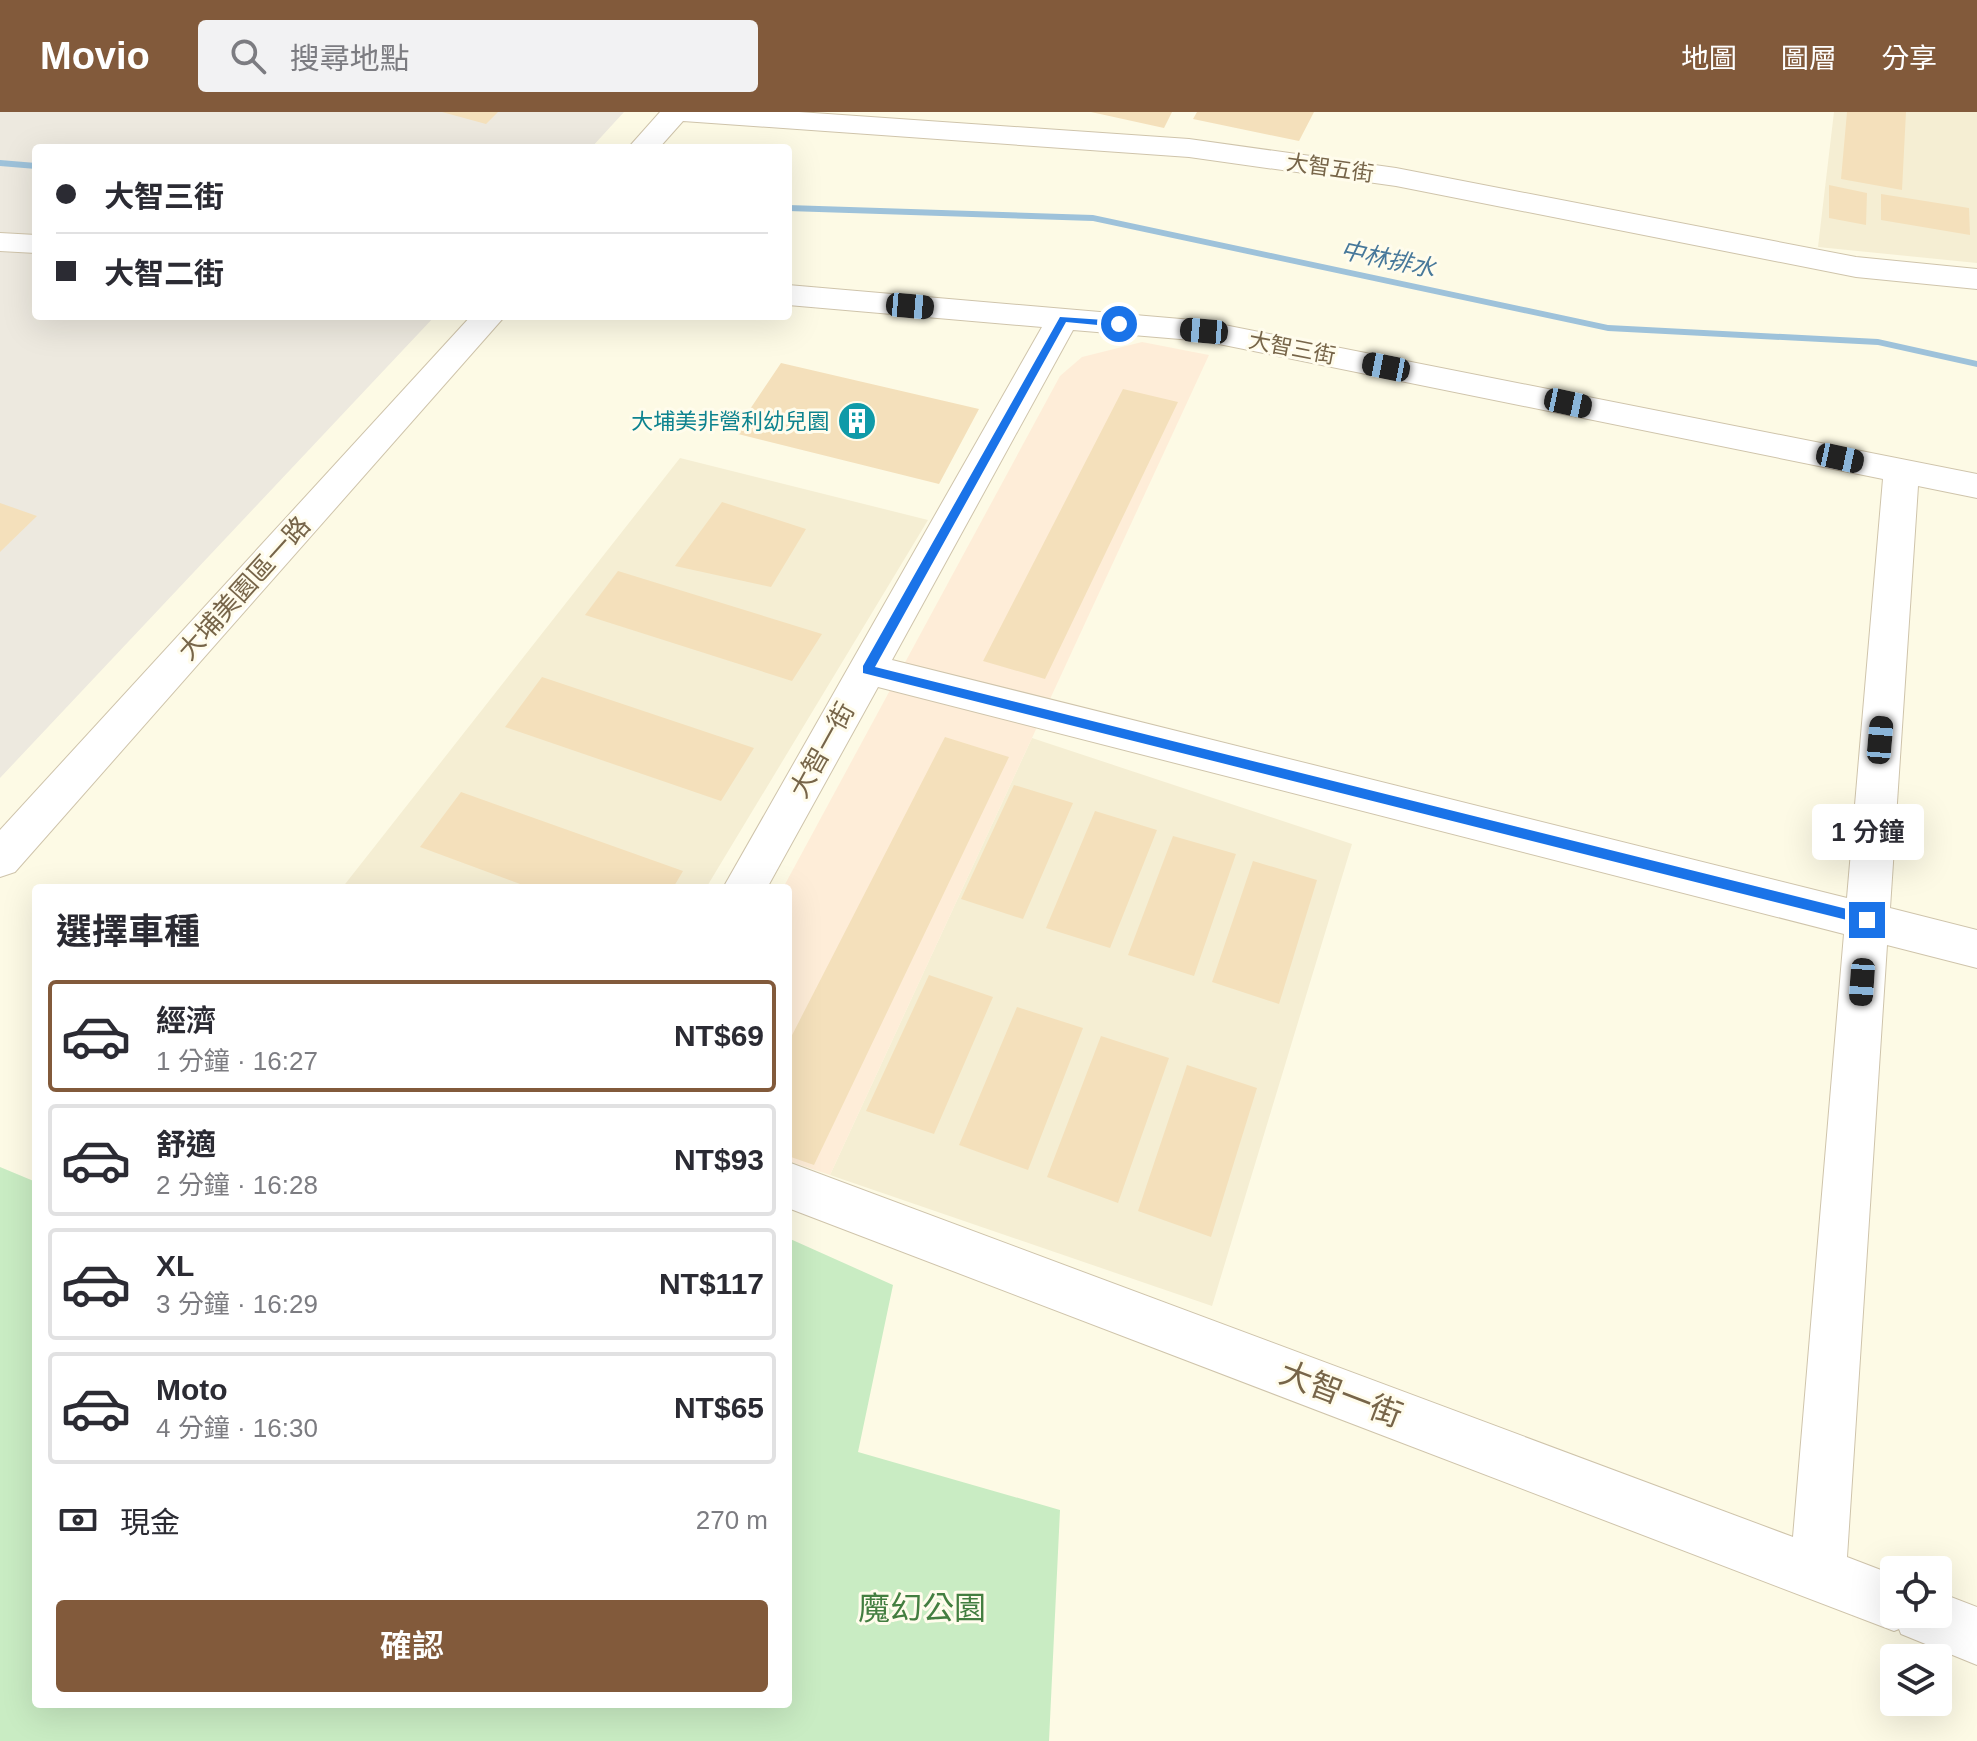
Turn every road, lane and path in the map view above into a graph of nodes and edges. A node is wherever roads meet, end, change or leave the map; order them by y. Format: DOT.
graph roads {
  1 [pos="676,112"];
  2 [pos="647,144"];
  3 [pos="0,242"];
  4 [pos="32,244"];
  5 [pos="1977,279"];
  6 [pos="792,295"];
  7 [pos="1063,319"];
  8 [pos="485,320"];
  9 [pos="1901,470"];
  10 [pos="1977,486"];
  11 [pos="867,669"];
  12 [pos="0,859"];
  13 [pos="747,884"];
  14 [pos="1867,920"];
  15 [pos="1977,949"];
  16 [pos="792,1187"];
  17 [pos="1818,1574"];
  18 [pos="1880,1598"];
  19 [pos="1952,1626"];
  20 [pos="1977,1636"];
  1 -- 2 [label="street"];
  1 -- 5 [label="street, 大智五街"];
  3 -- 4 [label="street"];
  6 -- 7 [label="street, 大智三街"];
  7 -- 9 [label="street, 大智三街"];
  7 -- 11 [label="street, 大智一街"];
  8 -- 12 [label="street, 大埔美園區一路"];
  9 -- 10 [label="street, 大智三街"];
  9 -- 14 [label="street"];
  11 -- 13 [label="street, 大智一街"];
  11 -- 14 [label="street"];
  14 -- 15 [label="street"];
  14 -- 17 [label="street"];
  16 -- 17 [label="street, 大智一街"];
  17 -- 18 [label="street, 大智一街"];
  19 -- 20 [label="street"];
}
